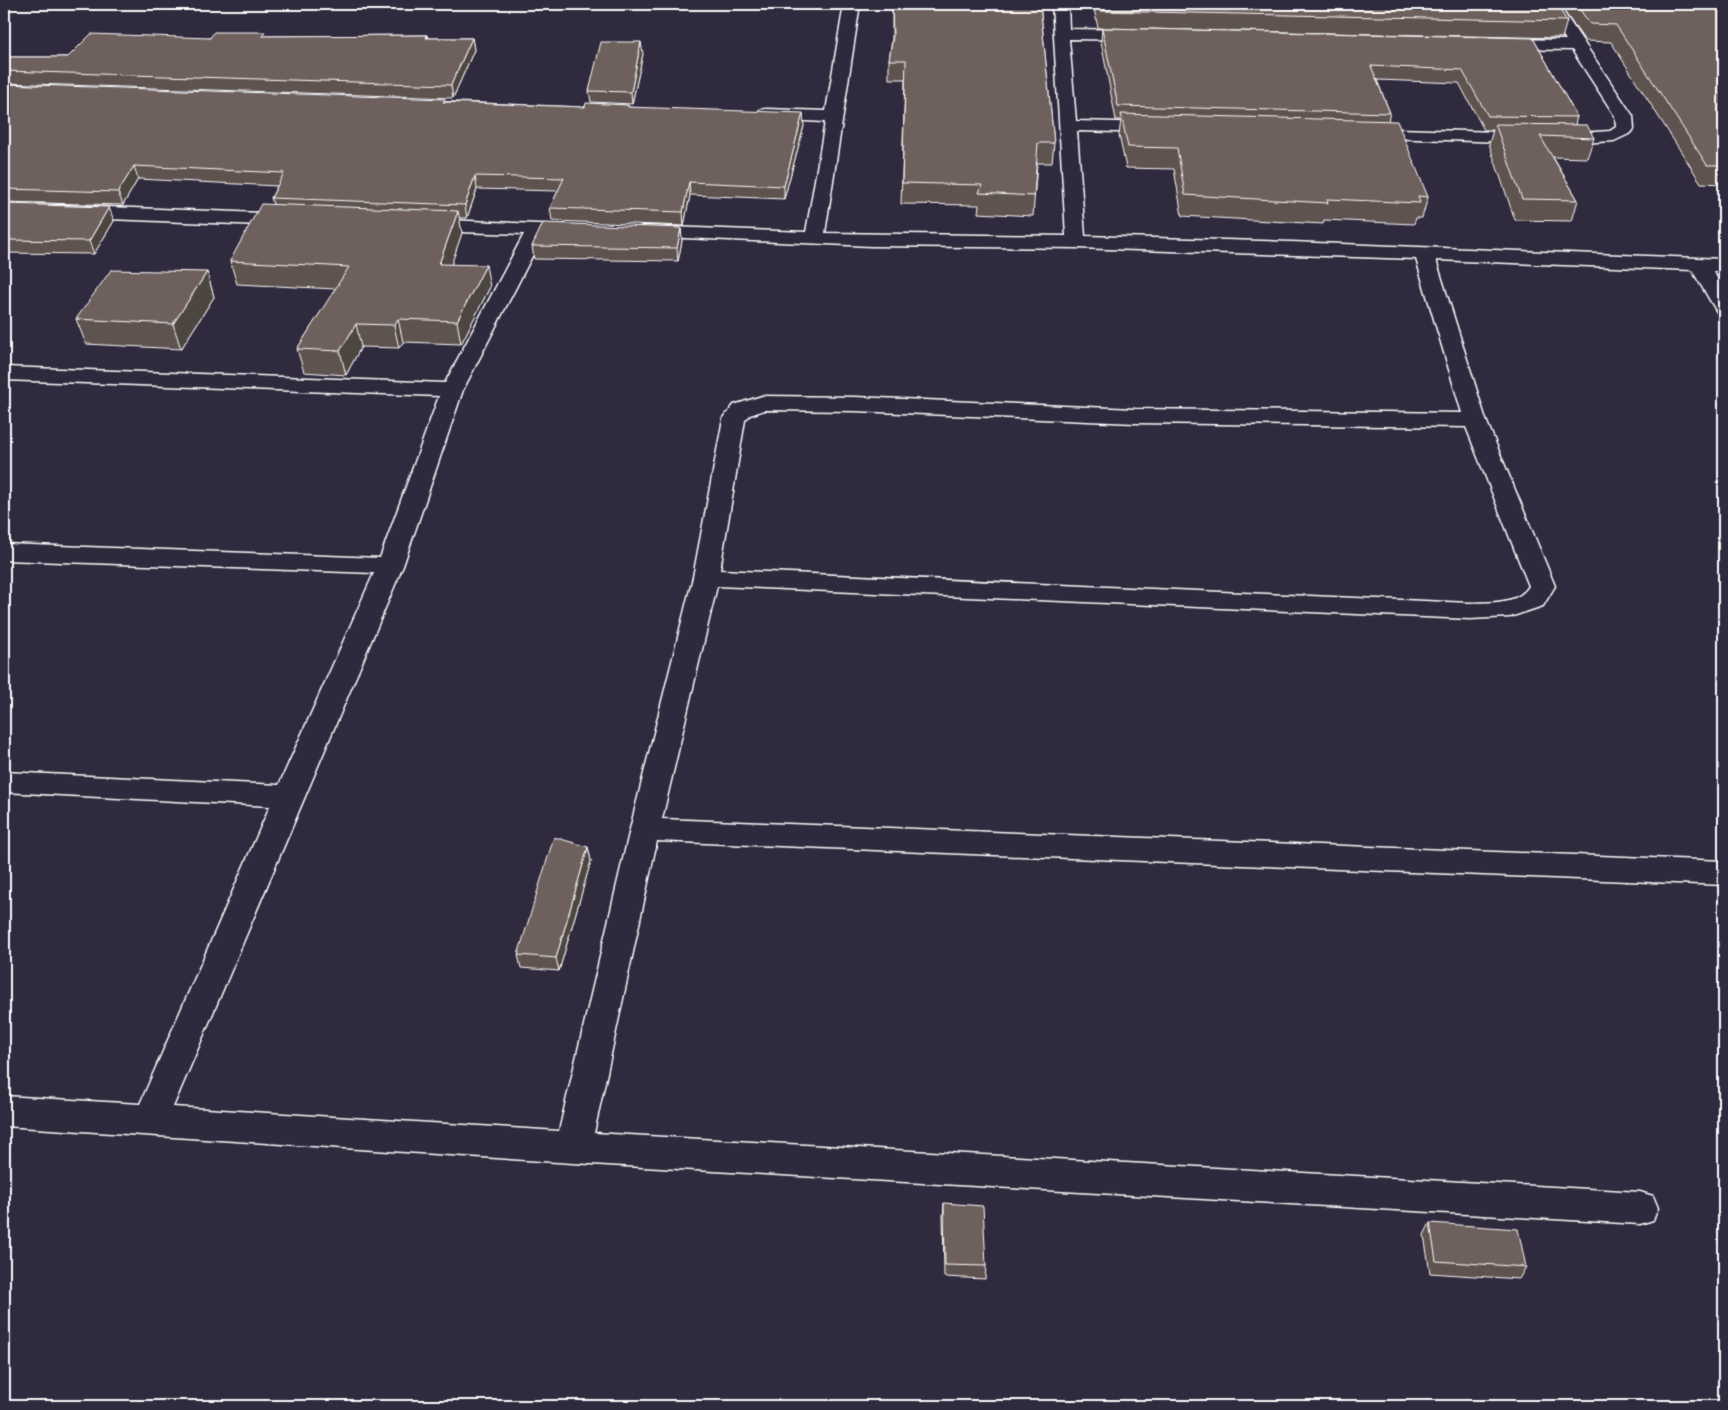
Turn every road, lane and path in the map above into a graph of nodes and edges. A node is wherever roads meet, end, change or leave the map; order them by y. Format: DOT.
graph roads {
  1 [pos="852,4"];
  2 [pos="1060,4"];
  3 [pos="1550,4"];
  4 [pos="1061,34"];
  5 [pos="1149,36"];
  6 [pos="1485,44"];
  7 [pos="1577,45"];
  8 [pos="745,114"];
  9 [pos="834,117"];
  10 [pos="1068,126"];
  11 [pos="1175,129"];
  12 [pos="1350,133"];
  13 [pos="4,209"];
  14 [pos="309,220"];
  15 [pos="408,224"];
  16 [pos="536,229"];
  17 [pos="596,231"];
  18 [pos="626,232"];
  19 [pos="815,238"];
  20 [pos="1076,242"];
  21 [pos="1424,253"];
  22 [pos="1699,264"];
  23 [pos="1724,265"];
  24 [pos="1724,308"];
  25 [pos="4,373"];
  26 [pos="452,390"];
  27 [pos="1475,420"];
  28 [pos="4,552"];
  29 [pos="390,566"];
  30 [pos="706,577"];
  31 [pos="4,782"];
  32 [pos="288,796"];
  33 [pos="645,829"];
  34 [pos="1724,872"];
  35 [pos="4,1111"];
  36 [pos="150,1120"];
  37 [pos="573,1147"];
  38 [pos="1640,1208"];
  1 -- 9 [label="street"];
  2 -- 4 [label="street"];
  3 -- 7 [label="street"];
  4 -- 5 [label="street"];
  4 -- 10 [label="street"];
  6 -- 7 [label="street"];
  7 -- 12 [label="street"];
  8 -- 9 [label="street"];
  9 -- 19 [label="street"];
  10 -- 11 [label="street"];
  10 -- 20 [label="street"];
  13 -- 14 [label="street"];
  15 -- 16 [label="street"];
  16 -- 17 [label="street"];
  16 -- 26 [label="street"];
  18 -- 19 [label="street"];
  19 -- 20 [label="street"];
  20 -- 21 [label="street"];
  21 -- 22 [label="street"];
  21 -- 27 [label="street"];
  22 -- 23 [label="street"];
  22 -- 24 [label="street"];
  25 -- 26 [label="street"];
  26 -- 29 [label="street"];
  27 -- 30 [label="street"];
  27 -- 30 [label="street"];
  28 -- 29 [label="street"];
  29 -- 32 [label="street"];
  30 -- 33 [label="street"];
  31 -- 32 [label="street"];
  32 -- 36 [label="street"];
  33 -- 34 [label="street"];
  33 -- 37 [label="street"];
  35 -- 36 [label="street"];
  36 -- 37 [label="street"];
  37 -- 38 [label="street"];
}
